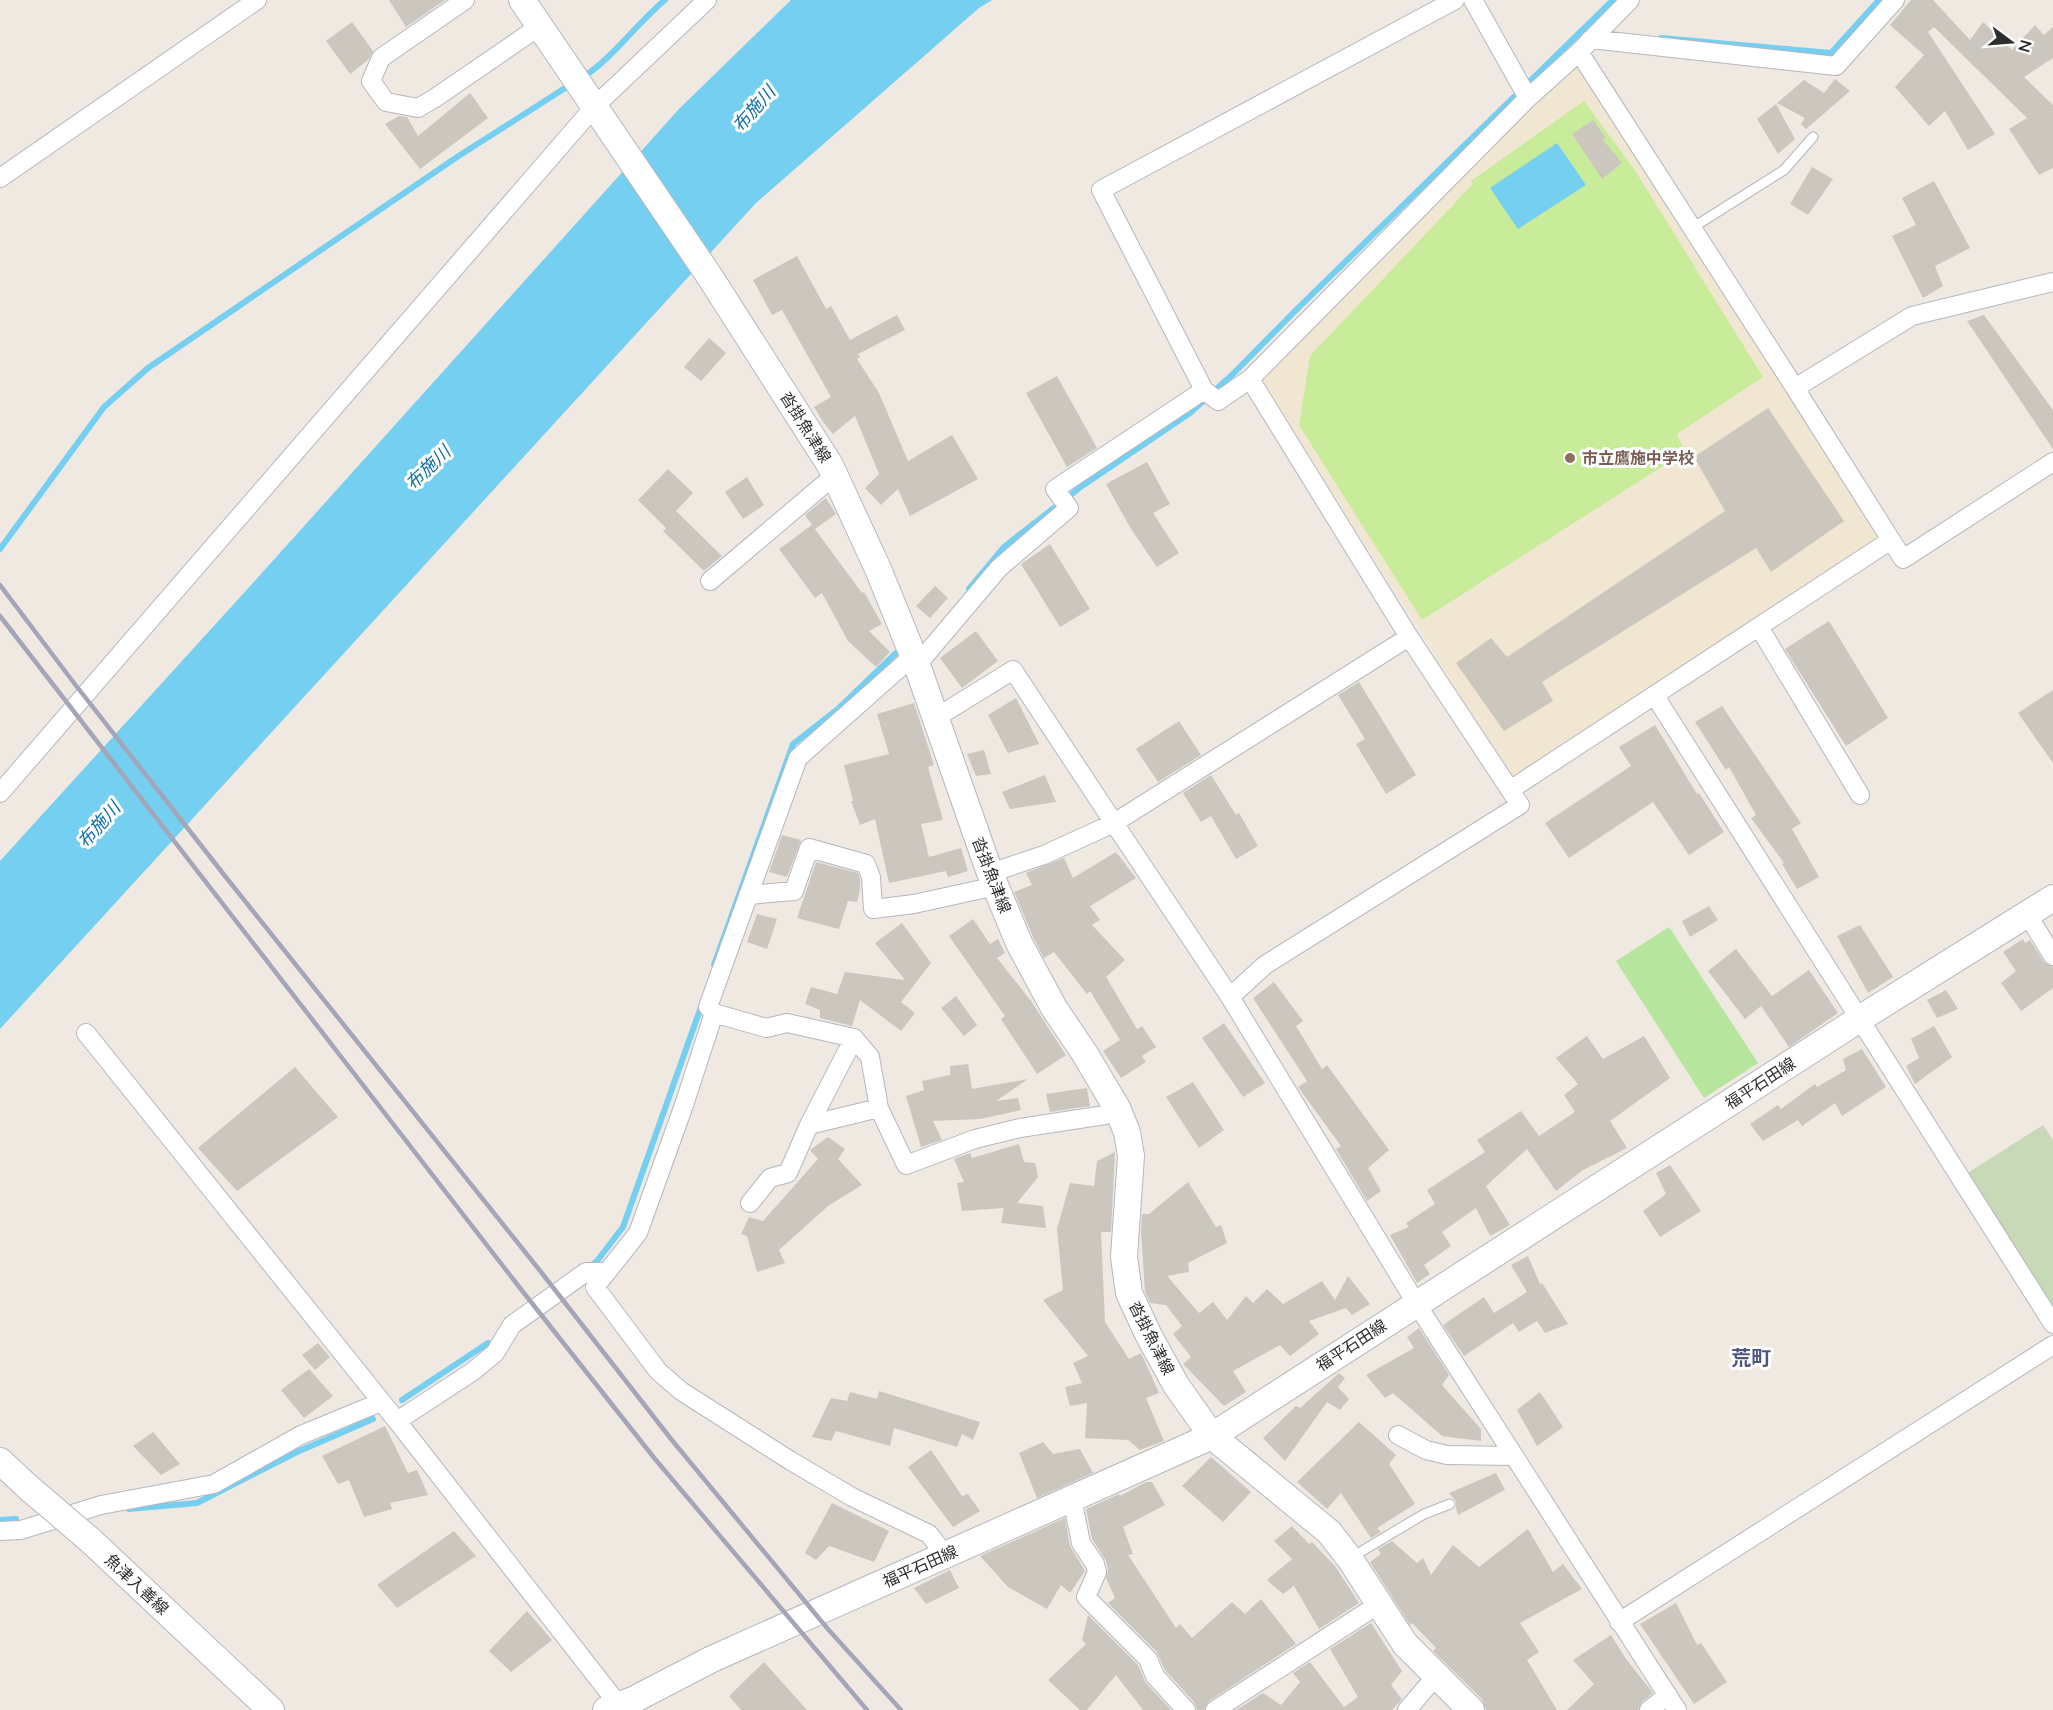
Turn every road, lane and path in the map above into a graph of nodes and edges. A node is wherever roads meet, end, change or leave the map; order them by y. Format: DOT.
graph roads {
  1 [pos="257,0"];
  2 [pos="465,0"];
  3 [pos="522,0"];
  4 [pos="707,0"];
  5 [pos="1455,0"];
  6 [pos="1473,0"];
  7 [pos="1630,0"];
  8 [pos="1895,0"];
  9 [pos="540,26"];
  10 [pos="1585,45"];
  11 [pos="1528,98"];
  12 [pos="595,106"];
  13 [pos="1813,137"];
  14 [pos="0,178"];
  15 [pos="1692,228"];
  16 [pos="2053,282"];
  17 [pos="1250,379"];
  18 [pos="1796,388"];
  19 [pos="1204,390"];
  20 [pos="2053,462"];
  21 [pos="835,474"];
  22 [pos="1891,540"];
  23 [pos="710,581"];
  24 [pos="1759,627"];
  25 [pos="1409,637"];
  26 [pos="915,660"];
  27 [pos="1655,696"];
  28 [pos="937,717"];
  29 [pos="1510,790"];
  30 [pos="0,793"];
  31 [pos="1860,795"];
  32 [pos="1114,823"];
  33 [pos="993,879"];
  34 [pos="748,895"];
  35 [pos="2053,898"];
  36 [pos="2026,914"];
  37 [pos="2053,956"];
  38 [pos="1230,997"];
  39 [pos="714,1013"];
  40 [pos="1861,1018"];
  41 [pos="86,1033"];
  42 [pos="854,1038"];
  43 [pos="879,1108"];
  44 [pos="1117,1108"];
  45 [pos="809,1125"];
  46 [pos="750,1203"];
  47 [pos="607,1272"];
  48 [pos="1416,1303"];
  49 [pos="2053,1324"];
  50 [pos="2053,1345"];
  51 [pos="381,1402"];
  52 [pos="397,1421"];
  53 [pos="1398,1435"];
  54 [pos="1212,1436"];
  55 [pos="1514,1456"];
  56 [pos="0,1461"];
  57 [pos="1072,1498"];
  58 [pos="1450,1504"];
  59 [pos="0,1532"];
  60 [pos="945,1555"];
  61 [pos="1350,1559"];
  62 [pos="1379,1604"];
  63 [pos="1619,1622"];
  64 [pos="1436,1676"];
  65 [pos="1672,1702"];
  66 [pos="625,1706"];
  67 [pos="271,1710"];
  68 [pos="1186,1710"];
  69 [pos="1215,1710"];
  70 [pos="1407,1710"];
  71 [pos="1471,1710"];
  72 [pos="1648,1710"];
  1 -- 14 [label="street"];
  2 -- 9 [label="street"];
  3 -- 9 [label="main road, 沓掛魚津線"];
  4 -- 12 [label="street"];
  5 -- 19 [label="street"];
  6 -- 11 [label="street"];
  7 -- 10 [label="street"];
  8 -- 10 [label="street"];
  9 -- 12 [label="main road, 沓掛魚津線"];
  10 -- 11 [label="street"];
  10 -- 15 [label="street"];
  11 -- 17 [label="street"];
  12 -- 21 [label="main road, 沓掛魚津線"];
  12 -- 30 [label="street"];
  13 -- 15 [label="lane"];
  15 -- 18 [label="street"];
  16 -- 18 [label="street"];
  17 -- 19 [label="street"];
  17 -- 25 [label="street"];
  18 -- 22 [label="street"];
  19 -- 26 [label="street"];
  20 -- 22 [label="street"];
  21 -- 23 [label="street"];
  21 -- 26 [label="main road, 沓掛魚津線"];
  22 -- 24 [label="street"];
  24 -- 27 [label="street"];
  24 -- 31 [label="street"];
  25 -- 29 [label="street"];
  25 -- 32 [label="street"];
  26 -- 28 [label="main road, 沓掛魚津線"];
  26 -- 34 [label="street"];
  27 -- 29 [label="street"];
  27 -- 40 [label="street"];
  28 -- 32 [label="street"];
  28 -- 33 [label="main road, 沓掛魚津線"];
  29 -- 38 [label="street"];
  32 -- 33 [label="street"];
  32 -- 38 [label="street"];
  33 -- 34 [label="street"];
  33 -- 44 [label="main road, 沓掛魚津線"];
  34 -- 39 [label="street"];
  35 -- 36 [label="main road, 福平石田線"];
  36 -- 37 [label="street"];
  36 -- 40 [label="main road, 福平石田線"];
  38 -- 48 [label="street"];
  39 -- 42 [label="street"];
  39 -- 47 [label="street"];
  40 -- 48 [label="main road, 福平石田線"];
  40 -- 49 [label="street"];
  41 -- 51 [label="street"];
  42 -- 43 [label="street"];
  42 -- 45 [label="street"];
  43 -- 44 [label="street"];
  43 -- 45 [label="street"];
  44 -- 54 [label="main road, 沓掛魚津線"];
  45 -- 46 [label="street"];
  47 -- 52 [label="street"];
  47 -- 60 [label="street"];
  48 -- 54 [label="main road, 福平石田線"];
  48 -- 55 [label="street"];
  50 -- 63 [label="street"];
  51 -- 52 [label="street"];
  51 -- 59 [label="street"];
  52 -- 66 [label="street"];
  53 -- 55 [label="street"];
  54 -- 57 [label="main road, 福平石田線"];
  54 -- 61 [label="main road, 沓掛魚津線"];
  55 -- 63 [label="street"];
  56 -- 67 [label="main road, 魚津入善線, bridge"];
  57 -- 60 [label="main road, 福平石田線"];
  57 -- 68 [label="street"];
  58 -- 61 [label="lane"];
  60 -- 66 [label="main road, 福平石田線"];
  61 -- 62 [label="main road, 沓掛魚津線"];
  62 -- 64 [label="main road, 沓掛魚津線"];
  62 -- 69 [label="street"];
  63 -- 65 [label="street"];
  64 -- 70 [label="street"];
  64 -- 71 [label="main road, 沓掛魚津線"];
  65 -- 72 [label="street"];
}
